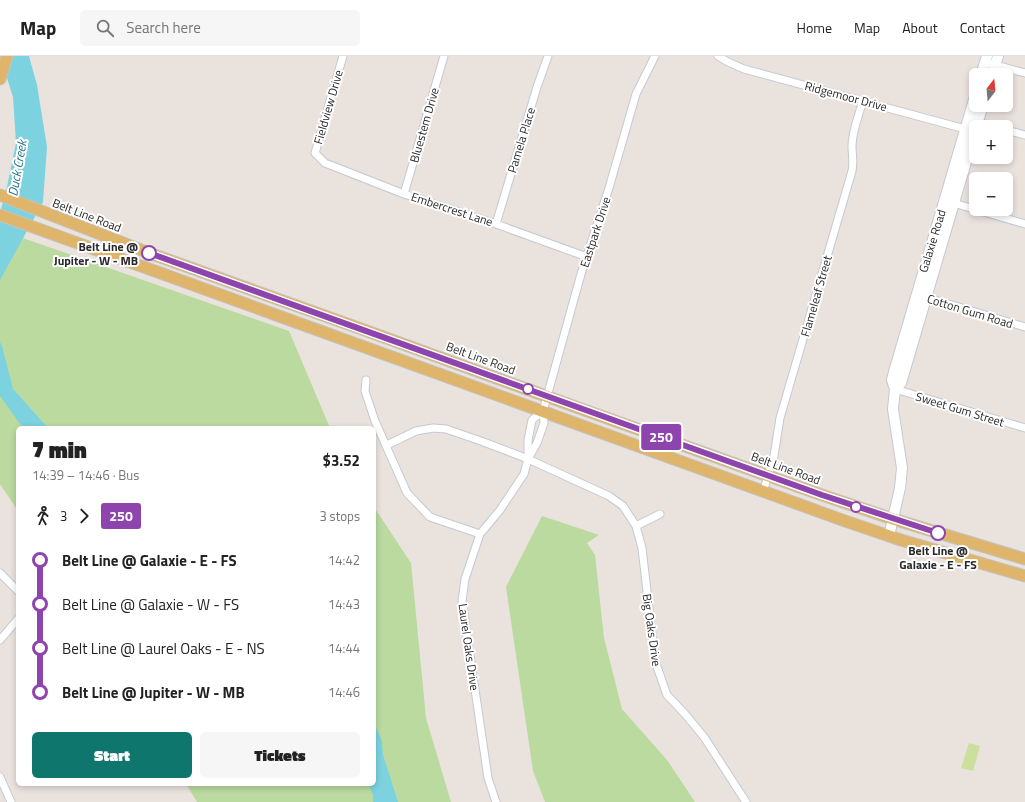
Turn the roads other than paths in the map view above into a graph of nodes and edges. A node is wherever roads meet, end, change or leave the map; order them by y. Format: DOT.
graph roads {
  1 [pos="7,56"];
  2 [pos="343,56"];
  3 [pos="444,56"];
  4 [pos="548,56"];
  5 [pos="655,56"];
  6 [pos="718,56"];
  7 [pos="986,59"];
  8 [pos="996,60"];
  9 [pos="1025,73"];
  10 [pos="0,79"];
  11 [pos="863,100"];
  12 [pos="969,125"];
  13 [pos="1013,132"];
  14 [pos="1025,135"];
  15 [pos="969,138"];
  16 [pos="319,158"];
  17 [pos="404,194"];
  18 [pos="0,195"];
  19 [pos="949,201"];
  20 [pos="0,215"];
  21 [pos="496,224"];
  22 [pos="1025,224"];
  23 [pos="587,257"];
  24 [pos="916,294"];
  25 [pos="926,298"];
  26 [pos="302,307"];
  27 [pos="296,323"];
  28 [pos="1025,327"];
  29 [pos="460,364"];
  30 [pos="455,379"];
  31 [pos="366,380"];
  32 [pos="895,389"];
  33 [pos="547,396"];
  34 [pos="542,411"];
  35 [pos="1025,428"];
  36 [pos="387,445"];
  37 [pos="528,459"];
  38 [pos="768,476"];
  39 [pos="763,492"];
  40 [pos="660,514"];
  41 [pos="893,519"];
  42 [pos="636,526"];
  43 [pos="480,534"];
  44 [pos="889,536"];
  45 [pos="1025,559"];
  46 [pos="0,573"];
  47 [pos="1025,576"];
  48 [pos="16,589"];
  49 [pos="16,621"];
  50 [pos="0,640"];
  51 [pos="0,777"];
  52 [pos="7,793"];
  53 [pos="0,798"];
  54 [pos="11,802"];
  55 [pos="496,802"];
  56 [pos="746,802"];
  1 -- 10 [label="main road"];
  2 -- 16 [label="street, Fieldview Drive"];
  3 -- 17 [label="street, Bluestem Drive"];
  4 -- 21 [label="street, Pamela Place"];
  5 -- 23 [label="street, Eastpark Drive"];
  6 -- 11 [label="street, Ridgemoor Drive"];
  7 -- 8 [label="street"];
  8 -- 9 [label="street"];
  11 -- 12 [label="street, Ridgemoor Drive"];
  11 -- 38 [label="street, Flameleaf Street"];
  13 -- 14 [label="street"];
  15 -- 19 [label="street, Galaxie Road"];
  16 -- 17 [label="street, Embercrest Lane"];
  17 -- 21 [label="street, Embercrest Lane"];
  18 -- 26 [label="main road, Belt Line Road"];
  19 -- 22 [label="street"];
  19 -- 24 [label="street, Galaxie Road"];
  19 -- 25 [label="street, Galaxie Road"];
  20 -- 27 [label="main road"];
  21 -- 23 [label="street, Embercrest Lane"];
  23 -- 33 [label="street, Eastpark Drive"];
  24 -- 25 [label="street, Cotton Gum Road"];
  24 -- 32 [label="street, Galaxie Road"];
  25 -- 28 [label="street, Cotton Gum Road"];
  25 -- 32 [label="street, Galaxie Road"];
  26 -- 27 [label="main road"];
  26 -- 29 [label="main road, Belt Line Road"];
  27 -- 30 [label="main road"];
  29 -- 30 [label="main road"];
  29 -- 33 [label="main road, Belt Line Road"];
  30 -- 34 [label="main road"];
  31 -- 36 [label="street"];
  32 -- 35 [label="street, Sweet Gum Street"];
  32 -- 41 [label="street, Galaxie Road"];
  33 -- 34 [label="street, Eastpark Drive"];
  33 -- 38 [label="main road, Belt Line Road"];
  34 -- 37 [label="street, Laurel Oaks Drive"];
  34 -- 37 [label="street, Laurel Oaks Drive"];
  34 -- 39 [label="main road"];
  36 -- 37 [label="street, Big Oaks Drive"];
  36 -- 43 [label="street"];
  37 -- 42 [label="street, Big Oaks Drive"];
  37 -- 43 [label="street, Laurel Oaks Drive"];
  38 -- 39 [label="street, Flameleaf Street"];
  38 -- 41 [label="main road, Belt Line Road"];
  39 -- 44 [label="main road"];
  40 -- 42 [label="street"];
  41 -- 44 [label="street, Galaxie Road"];
  41 -- 45 [label="main road, Belt Line Road"];
  42 -- 56 [label="street, Big Oaks Drive"];
  43 -- 55 [label="street, Laurel Oaks Drive"];
  44 -- 47 [label="main road"];
  46 -- 48 [label="street"];
  49 -- 50 [label="street"];
  51 -- 52 [label="street"];
  52 -- 53 [label="street"];
  52 -- 54 [label="street"];
}
